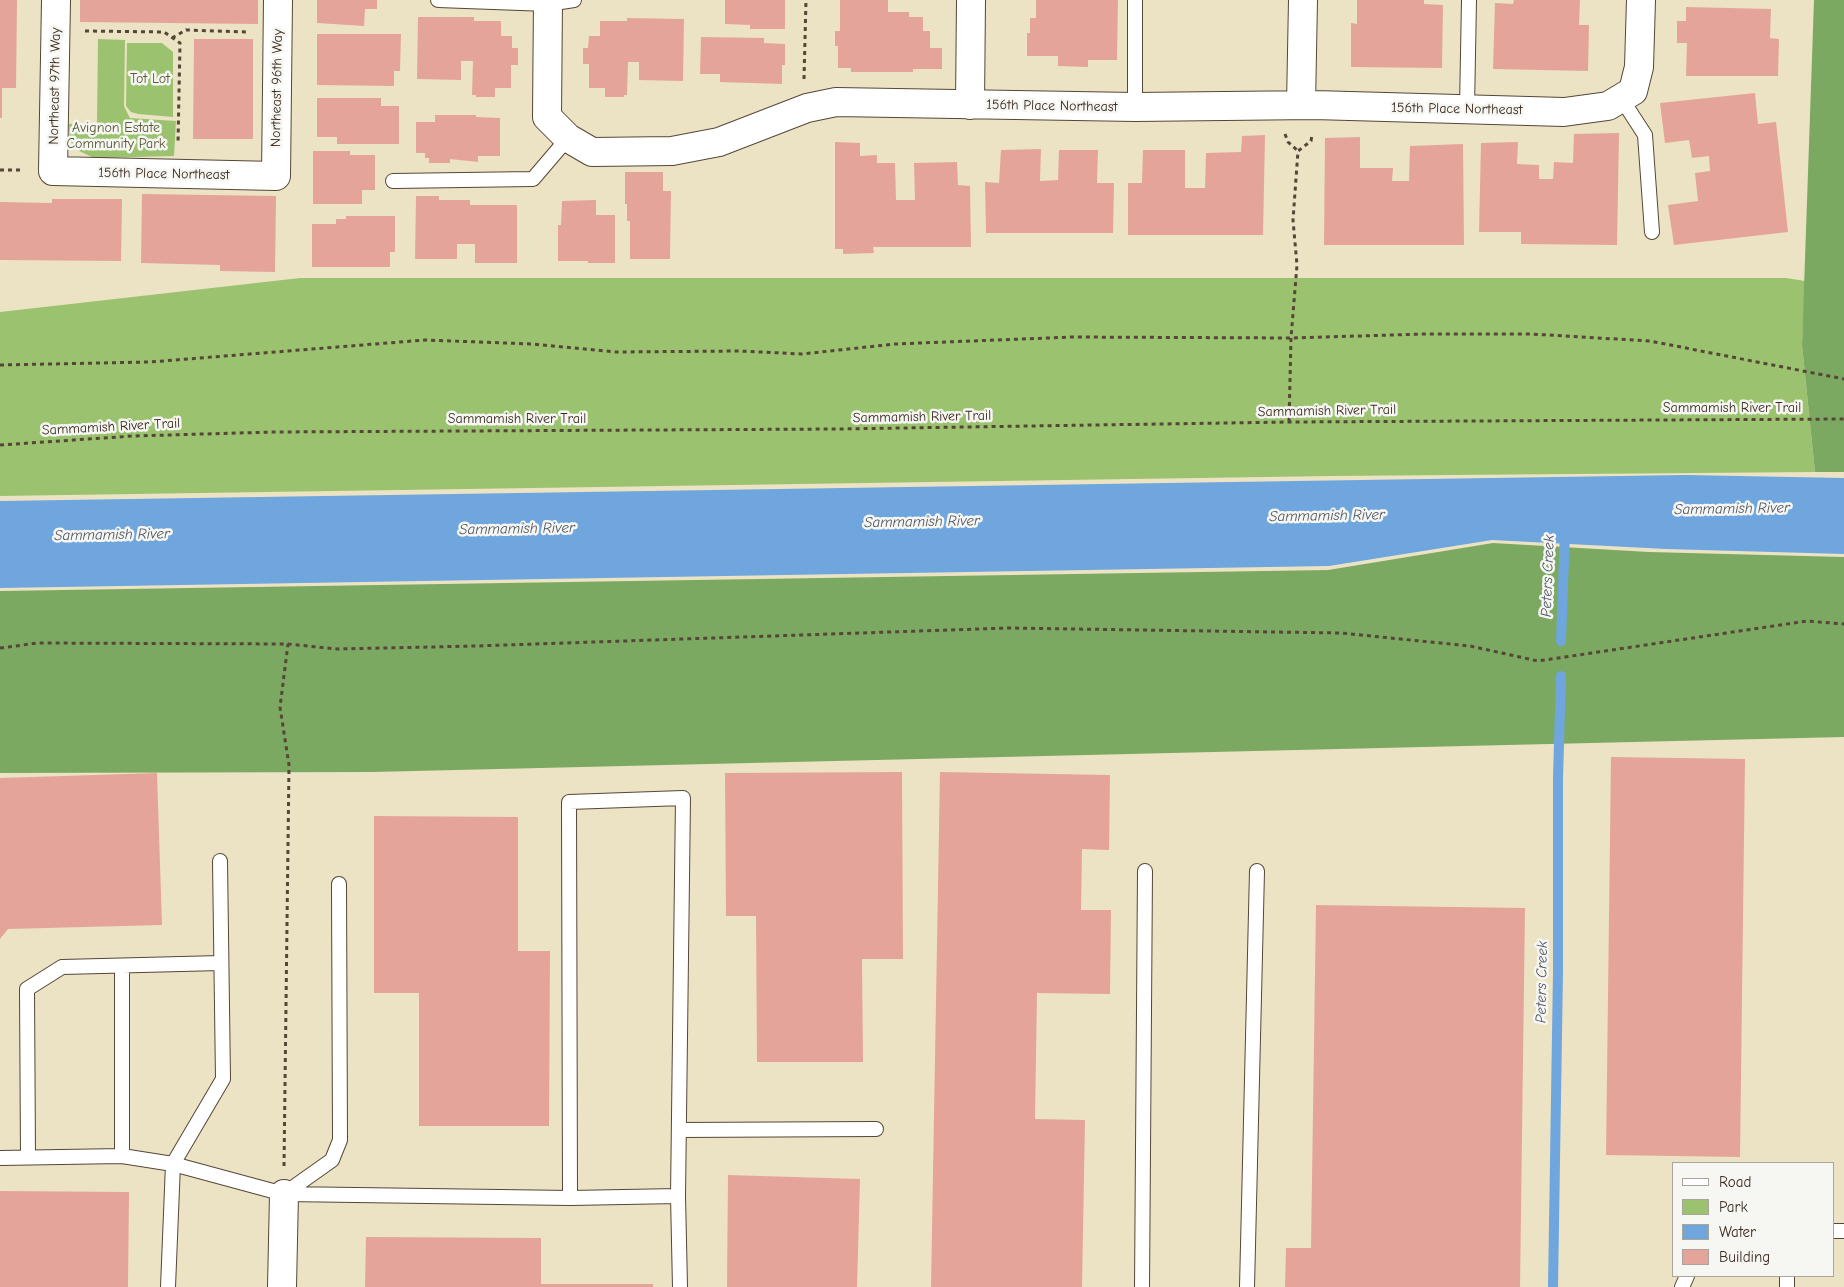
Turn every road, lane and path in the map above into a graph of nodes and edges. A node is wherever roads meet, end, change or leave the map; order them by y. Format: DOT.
graph roads {
  1 [pos="56,0"];
  2 [pos="278,0"];
  3 [pos="438,0"];
  4 [pos="806,0"];
  5 [pos="972,0"];
  6 [pos="1135,0"];
  7 [pos="1303,0"];
  8 [pos="1469,0"];
  9 [pos="1640,0"];
  10 [pos="556,1"];
  11 [pos="85,32"];
  12 [pos="255,32"];
  13 [pos="172,38"];
  14 [pos="804,81"];
  15 [pos="1615,102"];
  16 [pos="970,105"];
  17 [pos="1135,107"];
  18 [pos="1467,108"];
  19 [pos="1307,116"];
  20 [pos="1285,127"];
  21 [pos="568,138"];
  22 [pos="178,146"];
  23 [pos="1298,151"];
  24 [pos="0,170"];
  25 [pos="26,170"];
  26 [pos="53,172"];
  27 [pos="276,176"];
  28 [pos="393,181"];
  29 [pos="1652,232"];
  30 [pos="1291,338"];
  31 [pos="0,365"];
  32 [pos="1844,379"];
  33 [pos="1844,419"];
  34 [pos="1289,422"];
  35 [pos="0,444"];
  36 [pos="1844,624"];
  37 [pos="288,644"];
  38 [pos="0,648"];
  39 [pos="220,861"];
  40 [pos="1145,871"];
  41 [pos="1256,871"];
  42 [pos="340,884"];
  43 [pos="222,963"];
  44 [pos="122,966"];
  45 [pos="876,1129"];
  46 [pos="679,1130"];
  47 [pos="122,1156"];
  48 [pos="28,1157"];
  49 [pos="0,1158"];
  50 [pos="173,1164"];
  51 [pos="284,1194"];
  52 [pos="678,1196"];
  53 [pos="570,1198"];
  54 [pos="168,1287"];
  55 [pos="282,1287"];
  56 [pos="680,1287"];
  57 [pos="1142,1287"];
  58 [pos="1247,1287"];
  1 -- 26 [label="street, Northeast 97th Way"];
  2 -- 27 [label="street, Northeast 96th Way"];
  3 -- 10 [label="lane"];
  4 -- 14 [label="path"];
  5 -- 16 [label="street"];
  6 -- 17 [label="lane"];
  7 -- 19 [label="street"];
  8 -- 18 [label="lane"];
  9 -- 15 [label="street"];
  10 -- 21 [label="street, 156th Place Northeast"];
  11 -- 13 [label="path"];
  12 -- 13 [label="path"];
  13 -- 22 [label="path"];
  15 -- 18 [label="street, 156th Place Northeast"];
  15 -- 29 [label="lane"];
  16 -- 17 [label="street, 156th Place Northeast"];
  16 -- 21 [label="street, 156th Place Northeast"];
  17 -- 19 [label="street, 156th Place Northeast"];
  18 -- 19 [label="street, 156th Place Northeast"];
  19 -- 23 [label="path"];
  20 -- 23 [label="path"];
  21 -- 28 [label="lane"];
  23 -- 30 [label="path"];
  24 -- 25 [label="path"];
  26 -- 27 [label="street, 156th Place Northeast"];
  30 -- 31 [label="path"];
  30 -- 32 [label="path"];
  30 -- 34 [label="path"];
  33 -- 34 [label="path, Sammamish River Trail"];
  34 -- 35 [label="path, Sammamish River Trail"];
  36 -- 37 [label="path"];
  37 -- 38 [label="path"];
  37 -- 51 [label="path"];
  39 -- 43 [label="lane"];
  40 -- 57 [label="lane"];
  41 -- 58 [label="lane"];
  42 -- 51 [label="lane"];
  43 -- 44 [label="lane"];
  43 -- 50 [label="lane"];
  44 -- 47 [label="lane"];
  44 -- 48 [label="lane"];
  45 -- 46 [label="lane"];
  46 -- 52 [label="lane"];
  46 -- 53 [label="lane"];
  47 -- 48 [label="lane"];
  47 -- 50 [label="lane"];
  48 -- 49 [label="lane"];
  50 -- 51 [label="lane"];
  50 -- 54 [label="lane"];
  51 -- 53 [label="lane"];
  51 -- 55 [label="street"];
  52 -- 53 [label="lane"];
  52 -- 56 [label="lane"];
}
